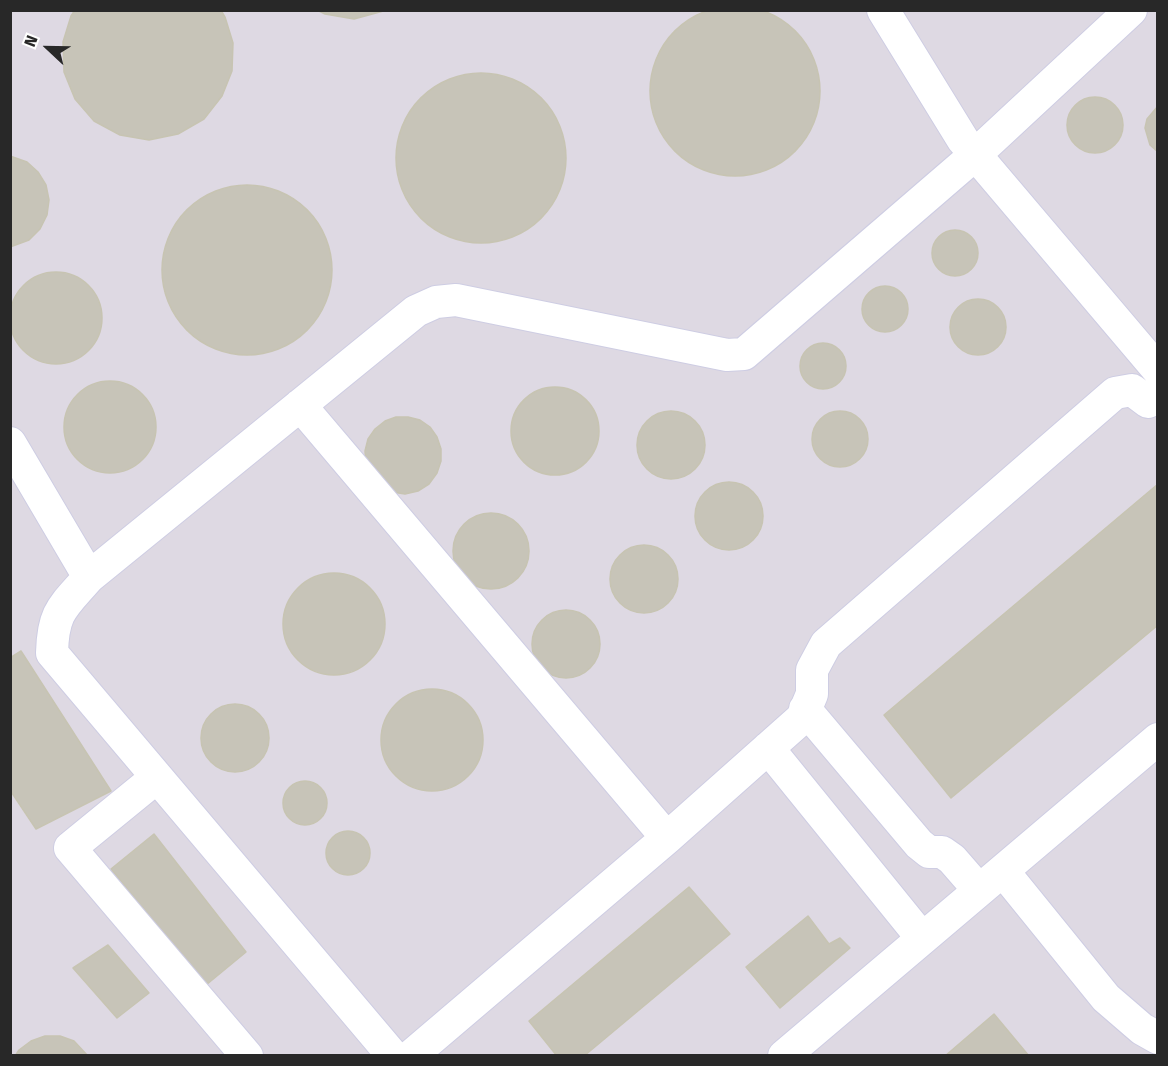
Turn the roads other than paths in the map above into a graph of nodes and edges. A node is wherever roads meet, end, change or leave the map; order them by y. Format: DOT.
graph roads {
  1 [pos="883,10"];
  2 [pos="1131,10"];
  3 [pos="976,154"];
  4 [pos="1158,370"];
  5 [pos="1158,394"];
  6 [pos="300,405"];
  7 [pos="10,443"];
  8 [pos="89,577"];
  9 [pos="805,709"];
  10 [pos="1158,740"];
  11 [pos="768,747"];
  12 [pos="157,777"];
  13 [pos="667,838"];
  14 [pos="1003,871"];
  15 [pos="979,890"];
  16 [pos="922,938"];
  17 [pos="1158,1038"];
  18 [pos="247,1056"];
  19 [pos="393,1056"];
  20 [pos="411,1056"];
  21 [pos="784,1056"];
  1 -- 3 [label="lane"];
  2 -- 3 [label="lane"];
  3 -- 4 [label="lane"];
  3 -- 6 [label="lane"];
  5 -- 9 [label="lane"];
  6 -- 8 [label="lane"];
  6 -- 13 [label="lane"];
  7 -- 8 [label="lane"];
  8 -- 12 [label="lane"];
  9 -- 11 [label="lane"];
  9 -- 15 [label="lane"];
  10 -- 14 [label="lane"];
  11 -- 13 [label="lane"];
  11 -- 16 [label="lane"];
  12 -- 18 [label="lane"];
  12 -- 19 [label="lane"];
  13 -- 20 [label="lane"];
  14 -- 15 [label="lane"];
  14 -- 17 [label="lane"];
  15 -- 16 [label="lane"];
  16 -- 21 [label="lane"];
}
